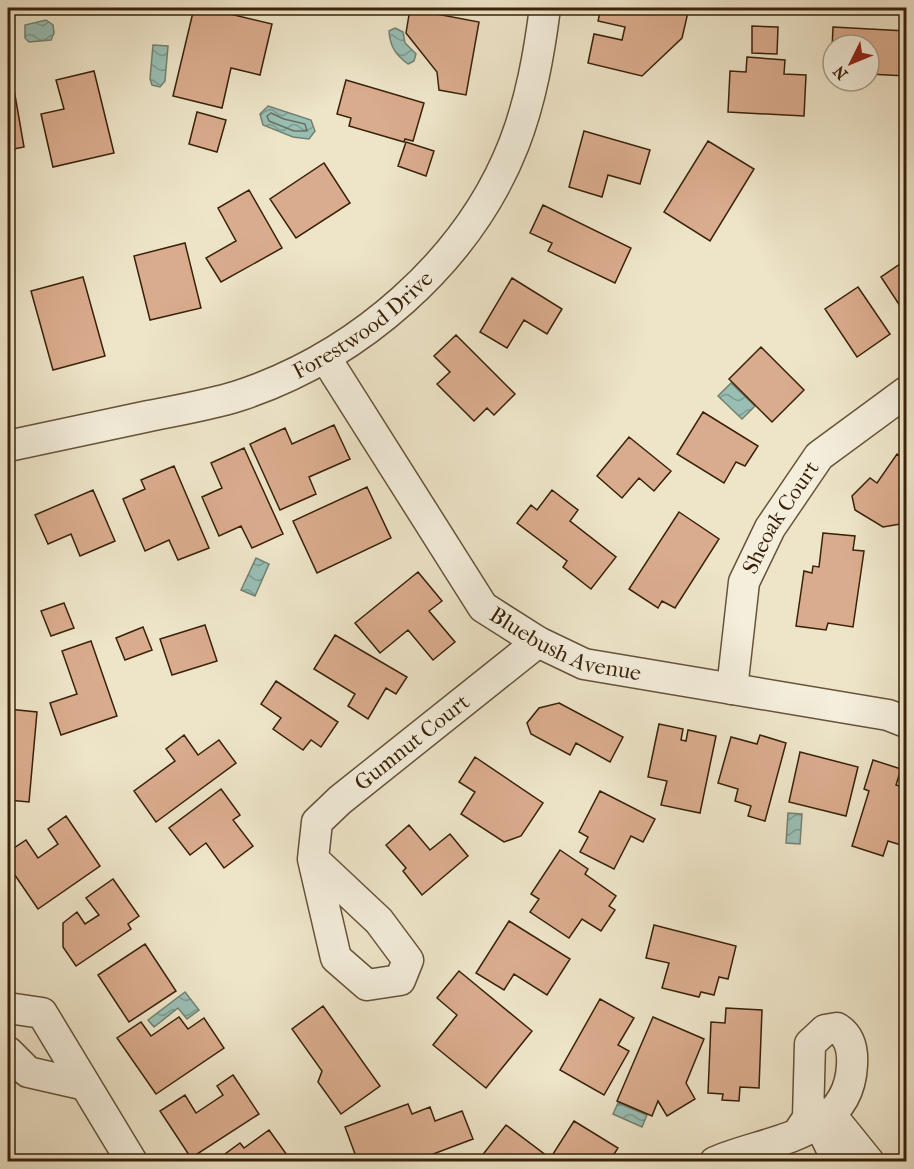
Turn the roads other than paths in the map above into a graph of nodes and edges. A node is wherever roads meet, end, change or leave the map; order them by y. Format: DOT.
graph roads {
  1 [pos="545,8"];
  2 [pos="325,357"];
  3 [pos="906,392"];
  4 [pos="8,446"];
  5 [pos="538,642"];
  6 [pos="732,689"];
  7 [pos="906,722"];
  8 [pos="313,859"];
  9 [pos="8,1008"];
  10 [pos="8,1052"];
  11 [pos="85,1085"];
  12 [pos="814,1118"];
  13 [pos="132,1161"];
  14 [pos="715,1161"];
  15 [pos="838,1161"];
  16 [pos="869,1161"];
  1 -- 2 [label="street, Forestwood Drive"];
  2 -- 4 [label="street, Forestwood Drive"];
  2 -- 5 [label="street, Bluebush Avenue"];
  3 -- 6 [label="street, Sheoak Court"];
  5 -- 6 [label="street, Bluebush Avenue"];
  5 -- 8 [label="street, Gumnut Court"];
  6 -- 7 [label="street, Bluebush Avenue"];
  9 -- 11 [label="street"];
  10 -- 11 [label="street"];
  11 -- 13 [label="street"];
  12 -- 12 [label="street"];
  12 -- 14 [label="street"];
  12 -- 15 [label="street"];
  12 -- 16 [label="street"];
}
